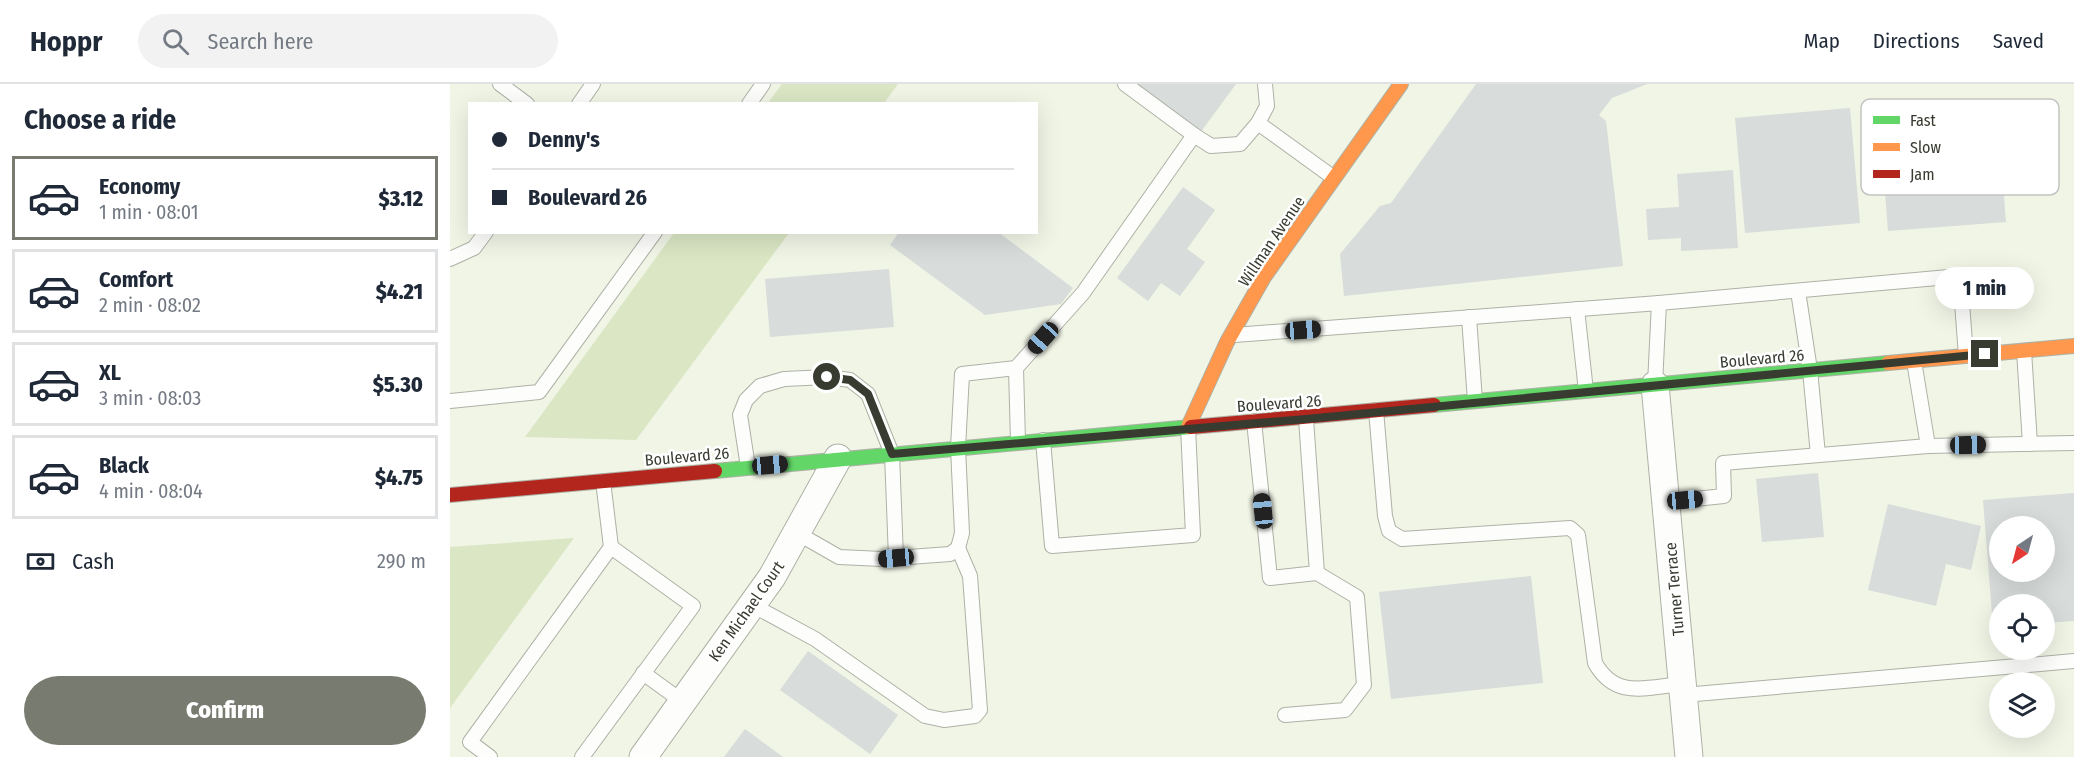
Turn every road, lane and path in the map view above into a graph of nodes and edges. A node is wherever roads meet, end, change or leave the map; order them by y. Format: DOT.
graph roads {
  1 [pos="500,84"];
  2 [pos="593,84"];
  3 [pos="764,84"];
  4 [pos="1125,84"];
  5 [pos="1265,84"];
  6 [pos="1401,84"];
  7 [pos="524,102"];
  8 [pos="580,102"];
  9 [pos="750,102"];
  10 [pos="1258,123"];
  11 [pos="1194,135"];
  12 [pos="1334,178"];
  13 [pos="484,234"];
  14 [pos="654,234"];
  15 [pos="450,259"];
  16 [pos="1798,291"];
  17 [pos="1659,303"];
  18 [pos="1577,309"];
  19 [pos="1469,317"];
  20 [pos="1231,335"];
  21 [pos="2074,346"];
  22 [pos="2024,351"];
  23 [pos="1965,356"];
  24 [pos="1914,361"];
  25 [pos="1016,368"];
  26 [pos="1810,370"];
  27 [pos="1654,384"];
  28 [pos="1586,391"];
  29 [pos="450,401"];
  30 [pos="1475,401"];
  31 [pos="1376,410"];
  32 [pos="1306,419"];
  33 [pos="1254,421"];
  34 [pos="1188,427"];
  35 [pos="1043,440"];
  36 [pos="1018,442"];
  37 [pos="2030,444"];
  38 [pos="2074,444"];
  39 [pos="1928,446"];
  40 [pos="957,448"];
  41 [pos="892,454"];
  42 [pos="1818,455"];
  43 [pos="838,458"];
  44 [pos="747,467"];
  45 [pos="603,481"];
  46 [pos="450,495"];
  47 [pos="1666,502"];
  48 [pos="797,533"];
  49 [pos="612,547"];
  50 [pos="958,548"];
  51 [pos="896,558"];
  52 [pos="1317,573"];
  53 [pos="752,605"];
  54 [pos="2074,661"];
  55 [pos="643,673"];
  56 [pos="1684,690"];
  57 [pos="683,702"];
  58 [pos="1285,715"];
  59 [pos="490,757"];
  60 [pos="582,757"];
  61 [pos="643,757"];
  62 [pos="1689,757"];
  1 -- 7 [label="lane"];
  2 -- 8 [label="lane"];
  3 -- 9 [label="lane"];
  4 -- 11 [label="lane"];
  5 -- 10 [label="lane"];
  6 -- 12 [label="main road, Willman Avenue"];
  10 -- 11 [label="lane"];
  10 -- 12 [label="lane"];
  11 -- 25 [label="lane"];
  12 -- 20 [label="main road, Willman Avenue"];
  13 -- 15 [label="lane"];
  14 -- 29 [label="lane"];
  16 -- 17 [label="lane"];
  16 -- 23 [label="lane"];
  16 -- 26 [label="lane"];
  17 -- 18 [label="lane"];
  17 -- 27 [label="lane"];
  18 -- 19 [label="lane"];
  18 -- 28 [label="lane"];
  19 -- 20 [label="lane"];
  19 -- 30 [label="lane"];
  20 -- 34 [label="main road, Willman Avenue"];
  21 -- 22 [label="main road, Boulevard 26"];
  22 -- 23 [label="main road, Boulevard 26"];
  22 -- 37 [label="lane"];
  23 -- 24 [label="main road, Boulevard 26"];
  24 -- 26 [label="main road, Boulevard 26"];
  24 -- 39 [label="lane"];
  25 -- 36 [label="lane"];
  25 -- 40 [label="lane"];
  26 -- 27 [label="main road, Boulevard 26"];
  26 -- 42 [label="lane"];
  27 -- 28 [label="main road, Boulevard 26"];
  27 -- 47 [label="street, Turner Terrace"];
  28 -- 30 [label="main road, Boulevard 26"];
  30 -- 31 [label="main road, Boulevard 26"];
  31 -- 32 [label="main road, Boulevard 26"];
  31 -- 56 [label="lane"];
  32 -- 33 [label="main road, Boulevard 26"];
  32 -- 52 [label="lane"];
  33 -- 34 [label="main road, Boulevard 26"];
  33 -- 52 [label="lane"];
  34 -- 35 [label="main road, Boulevard 26"];
  34 -- 35 [label="lane"];
  35 -- 36 [label="main road, Boulevard 26"];
  36 -- 40 [label="main road, Boulevard 26"];
  37 -- 38 [label="lane"];
  37 -- 39 [label="lane"];
  39 -- 42 [label="lane"];
  40 -- 41 [label="main road, Boulevard 26"];
  40 -- 50 [label="lane"];
  41 -- 43 [label="main road, Boulevard 26"];
  41 -- 44 [label="lane"];
  41 -- 51 [label="lane"];
  42 -- 47 [label="lane"];
  43 -- 44 [label="main road, Boulevard 26"];
  43 -- 48 [label="street, Ken Michael Court"];
  44 -- 45 [label="main road, Boulevard 26"];
  45 -- 46 [label="main road, Boulevard 26"];
  45 -- 49 [label="lane"];
  47 -- 56 [label="street, Turner Terrace"];
  48 -- 51 [label="lane"];
  48 -- 53 [label="street, Ken Michael Court"];
  49 -- 55 [label="lane"];
  49 -- 59 [label="lane"];
  50 -- 51 [label="lane"];
  50 -- 53 [label="lane"];
  52 -- 58 [label="lane"];
  53 -- 57 [label="street, Ken Michael Court"];
  54 -- 56 [label="lane"];
  55 -- 57 [label="lane"];
  55 -- 60 [label="lane"];
  56 -- 62 [label="street, Turner Terrace"];
  57 -- 61 [label="street, Ken Michael Court"];
}
